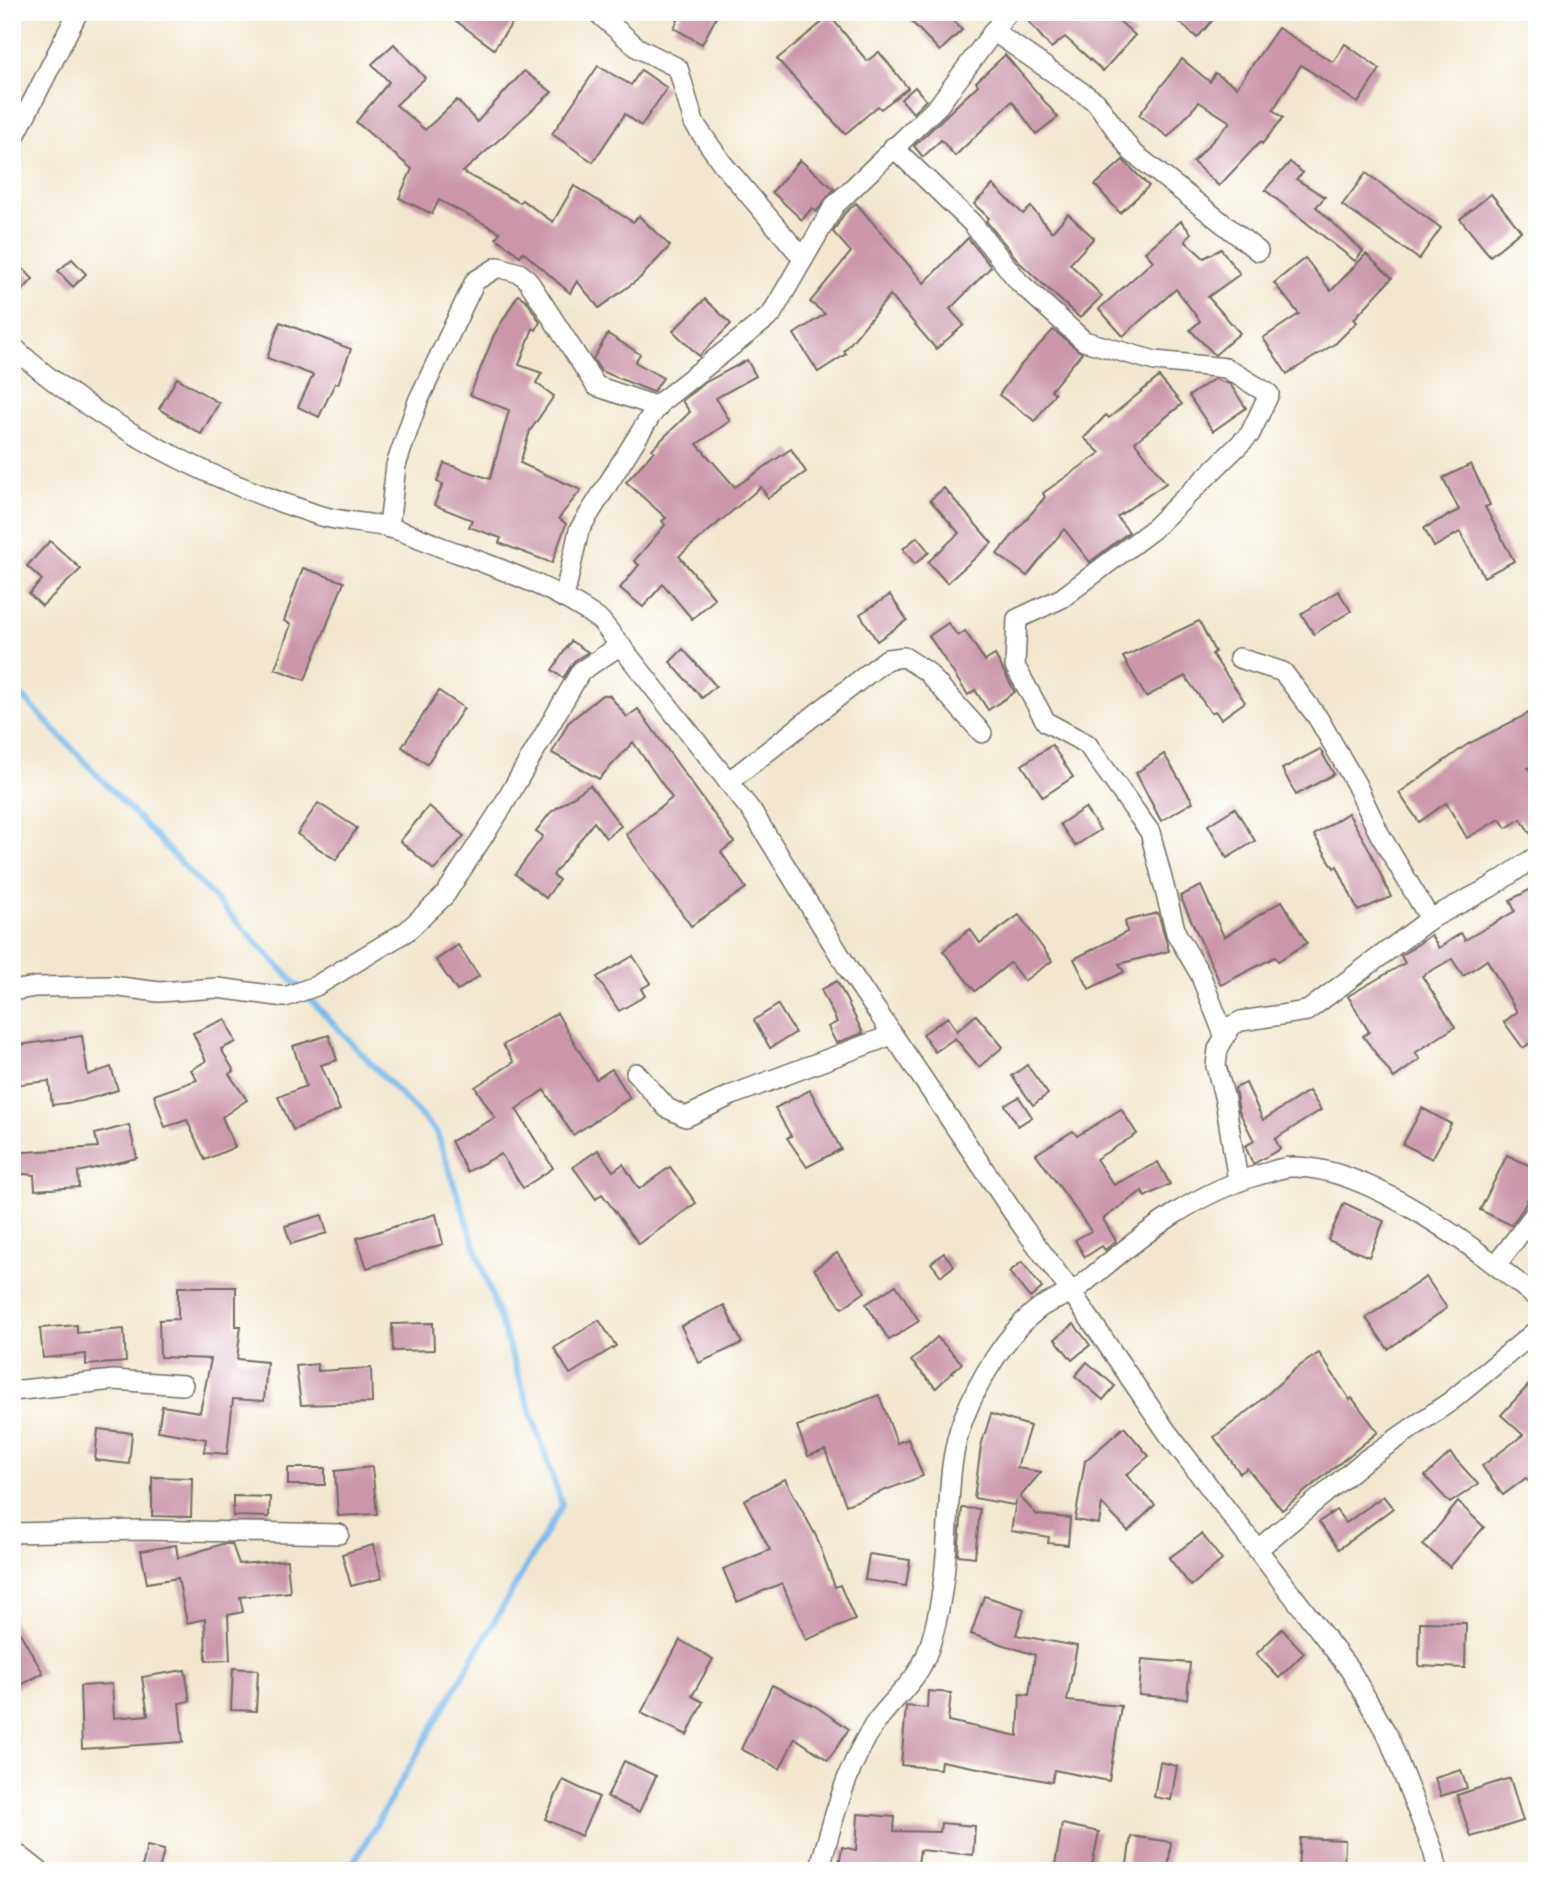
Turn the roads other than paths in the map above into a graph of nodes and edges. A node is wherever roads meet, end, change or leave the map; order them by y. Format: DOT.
graph roads {
  1 [pos="78,12"];
  2 [pos="1008,12"];
  3 [pos="599,14"];
  4 [pos="993,31"];
  5 [pos="12,142"];
  6 [pos="893,147"];
  7 [pos="1258,251"];
  8 [pos="802,257"];
  9 [pos="12,346"];
  10 [pos="658,407"];
  11 [pos="389,527"];
  12 [pos="564,598"];
  13 [pos="621,645"];
  14 [pos="1239,658"];
  15 [pos="982,733"];
  16 [pos="728,782"];
  17 [pos="1537,856"];
  18 [pos="1430,919"];
  19 [pos="12,991"];
  20 [pos="891,1035"];
  21 [pos="1224,1035"];
  22 [pos="636,1073"];
  23 [pos="1238,1181"];
  24 [pos="1537,1211"];
  25 [pos="1496,1265"];
  26 [pos="1072,1293"];
  27 [pos="1537,1298"];
  28 [pos="1537,1330"];
  29 [pos="183,1385"];
  30 [pos="12,1391"];
  31 [pos="12,1532"];
  32 [pos="339,1534"];
  33 [pos="1258,1549"];
  34 [pos="12,1857"];
  35 [pos="39,1871"];
  36 [pos="818,1871"];
  37 [pos="1438,1871"];
  1 -- 5 [label="street"];
  2 -- 4 [label="street"];
  3 -- 8 [label="street"];
  4 -- 6 [label="street"];
  4 -- 7 [label="street"];
  6 -- 8 [label="street"];
  6 -- 21 [label="street"];
  8 -- 10 [label="street"];
  9 -- 11 [label="street"];
  10 -- 11 [label="street"];
  10 -- 12 [label="street"];
  11 -- 12 [label="street"];
  12 -- 13 [label="street"];
  13 -- 16 [label="street"];
  13 -- 19 [label="street"];
  14 -- 18 [label="street"];
  15 -- 16 [label="street"];
  16 -- 20 [label="street"];
  17 -- 18 [label="street"];
  18 -- 21 [label="street"];
  20 -- 22 [label="street"];
  20 -- 26 [label="street"];
  21 -- 23 [label="street"];
  23 -- 25 [label="street"];
  23 -- 26 [label="street"];
  24 -- 25 [label="street"];
  25 -- 27 [label="street"];
  26 -- 33 [label="street"];
  26 -- 36 [label="street"];
  28 -- 33 [label="street"];
  29 -- 30 [label="street"];
  31 -- 32 [label="street"];
  33 -- 37 [label="street"];
  34 -- 35 [label="street"];
}
